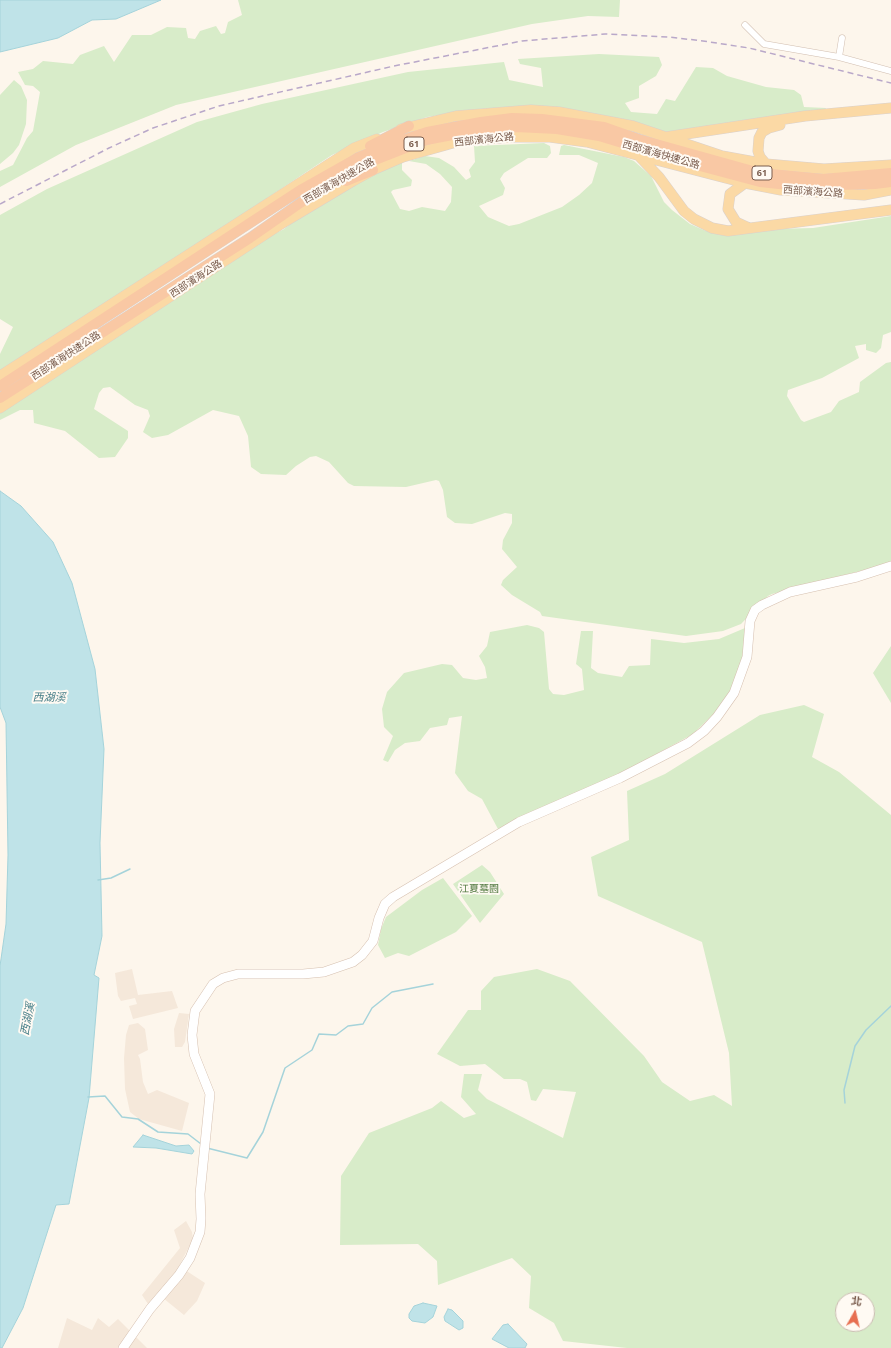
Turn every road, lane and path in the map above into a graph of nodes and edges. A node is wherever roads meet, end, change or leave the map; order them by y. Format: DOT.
graph roads {
  1 [pos="745,24"];
  2 [pos="842,38"];
  3 [pos="839,57"];
  4 [pos="891,71"];
  5 [pos="891,108"];
  6 [pos="870,110"];
  7 [pos="891,111"];
  8 [pos="409,126"];
  9 [pos="664,137"];
  10 [pos="638,155"];
  11 [pos="766,164"];
  12 [pos="891,165"];
  13 [pos="373,170"];
  14 [pos="891,173"];
  15 [pos="891,182"];
  16 [pos="745,183"];
  17 [pos="302,189"];
  18 [pos="891,190"];
  19 [pos="891,210"];
  20 [pos="274,221"];
  21 [pos="751,228"];
  22 [pos="0,376"];
  23 [pos="0,386"];
  24 [pos="0,398"];
  25 [pos="0,408"];
  26 [pos="891,566"];
  27 [pos="123,1348"];
  1 -- 3 [label="street"];
  2 -- 3 [label="street"];
  3 -- 4 [label="street"];
  5 -- 6 [label="main road"];
  6 -- 7 [label="main road"];
  6 -- 9 [label="main road"];
  6 -- 11 [label="main road"];
  8 -- 9 [label="main road, 61"];
  8 -- 17 [label="highway"];
  8 -- 22 [label="main road, 61"];
  9 -- 11 [label="main road, 61"];
  10 -- 13 [label="main road, 西部濱海公路 / 61"];
  10 -- 16 [label="main road, 西部濱海公路 / 61"];
  10 -- 21 [label="main road"];
  11 -- 12 [label="main road, 61"];
  13 -- 20 [label="highway"];
  13 -- 25 [label="main road, 西部濱海公路 / 61"];
  14 -- 17 [label="highway, 西部濱海快速公路 / 61"];
  15 -- 20 [label="highway, 西部濱海快速公路 / 61"];
  16 -- 18 [label="main road, 西部濱海公路 / 61"];
  16 -- 21 [label="main road"];
  17 -- 23 [label="highway, 西部濱海快速公路 / 61"];
  19 -- 21 [label="main road"];
  20 -- 24 [label="highway, 西部濱海快速公路 / 61"];
  26 -- 27 [label="main road"];
}
